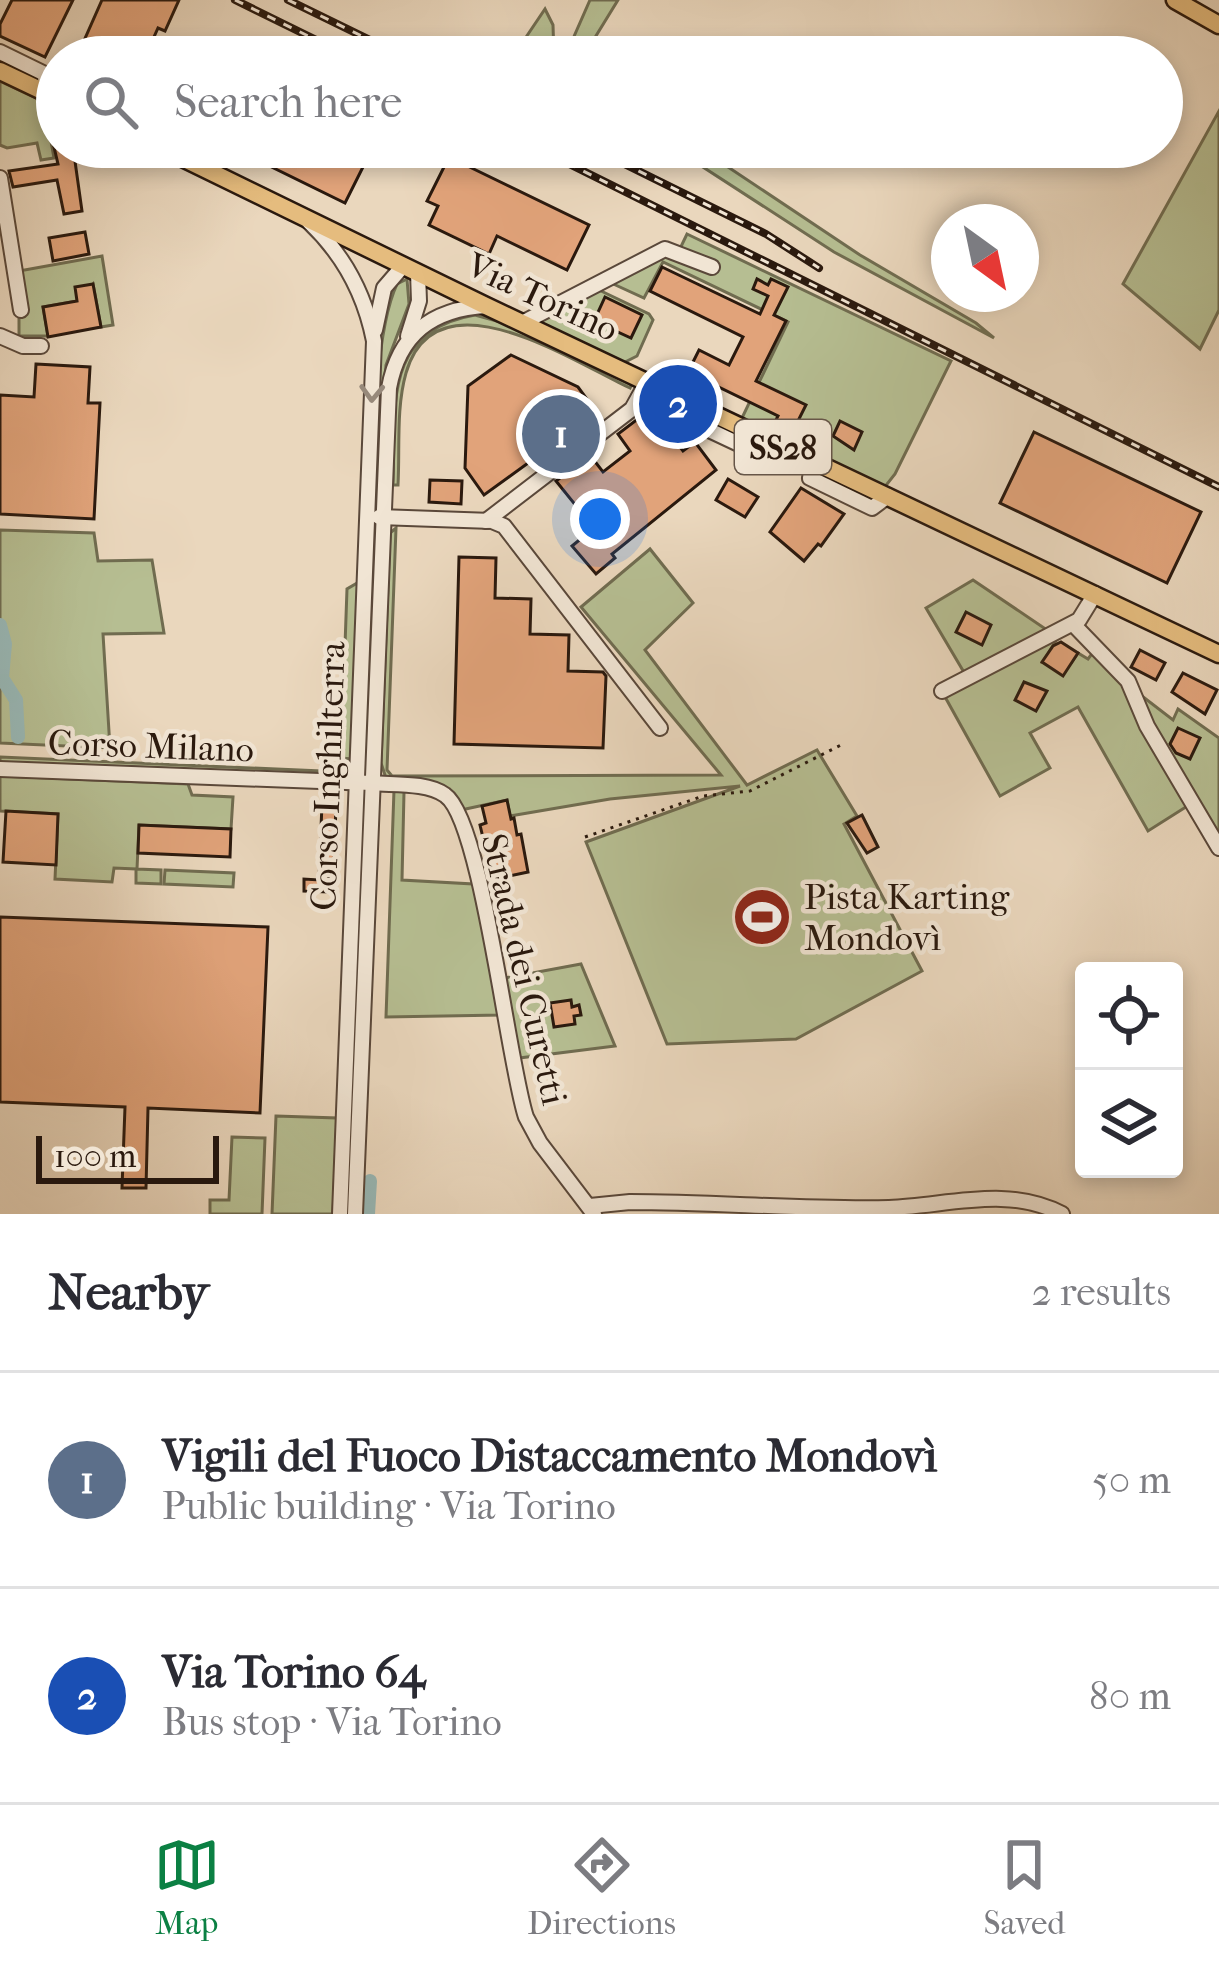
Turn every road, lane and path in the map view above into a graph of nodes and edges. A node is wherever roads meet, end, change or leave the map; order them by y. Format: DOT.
graph roads {
  1 [pos="1175,0"];
  2 [pos="1219,25"];
  3 [pos="0,52"];
  4 [pos="36,70"];
  5 [pos="0,71"];
  6 [pos="36,88"];
  7 [pos="203,168"];
  8 [pos="0,178"];
  9 [pos="300,215"];
  10 [pos="712,267"];
  11 [pos="411,270"];
  12 [pos="485,306"];
  13 [pos="21,310"];
  14 [pos="521,323"];
  15 [pos="0,336"];
  16 [pos="374,341"];
  17 [pos="406,341"];
  18 [pos="41,346"];
  19 [pos="643,389"];
  20 [pos="375,517"];
  21 [pos="486,521"];
  22 [pos="1095,594"];
  23 [pos="1072,624"];
  24 [pos="1219,654"];
  25 [pos="942,691"];
  26 [pos="660,728"];
  27 [pos="843,744"];
  28 [pos="0,769"];
  29 [pos="364,783"];
  30 [pos="585,837"];
  31 [pos="1219,848"];
  32 [pos="360,903"];
  33 [pos="592,1210"];
  34 [pos="340,1214"];
  35 [pos="355,1214"];
  36 [pos="1062,1214"];
  1 -- 2 [label="main road"];
  3 -- 4 [label="street"];
  5 -- 6 [label="main road"];
  7 -- 9 [label="main road, Via Torino / SS28"];
  8 -- 13 [label="street"];
  9 -- 11 [label="main road, Via Torino / SS28"];
  9 -- 16 [label="street, Corso Inghilterra"];
  10 -- 14 [label="street"];
  11 -- 12 [label="main road, Via Torino / SS28"];
  11 -- 16 [label="street, Corso Inghilterra"];
  11 -- 17 [label="street, Corso Inghilterra"];
  12 -- 14 [label="main road, Via Torino / SS28"];
  12 -- 17 [label="street"];
  14 -- 19 [label="main road, Via Torino / SS28"];
  15 -- 18 [label="street"];
  16 -- 20 [label="street, Corso Inghilterra, one-way"];
  17 -- 20 [label="street, Corso Inghilterra"];
  19 -- 21 [label="street"];
  19 -- 22 [label="main road, Via Torino / SS28"];
  20 -- 21 [label="street"];
  20 -- 29 [label="street, Corso Inghilterra"];
  21 -- 26 [label="street"];
  22 -- 23 [label="street"];
  22 -- 24 [label="main road, Via Torino / SS28"];
  23 -- 25 [label="street"];
  23 -- 31 [label="street"];
  27 -- 30 [label="path"];
  28 -- 29 [label="street, Corso Milano"];
  29 -- 32 [label="street, Corso Inghilterra"];
  29 -- 33 [label="street, Strada dei Curetti"];
  32 -- 34 [label="street, Corso Inghilterra"];
  32 -- 35 [label="street, Corso Inghilterra"];
  33 -- 36 [label="street"];
}
